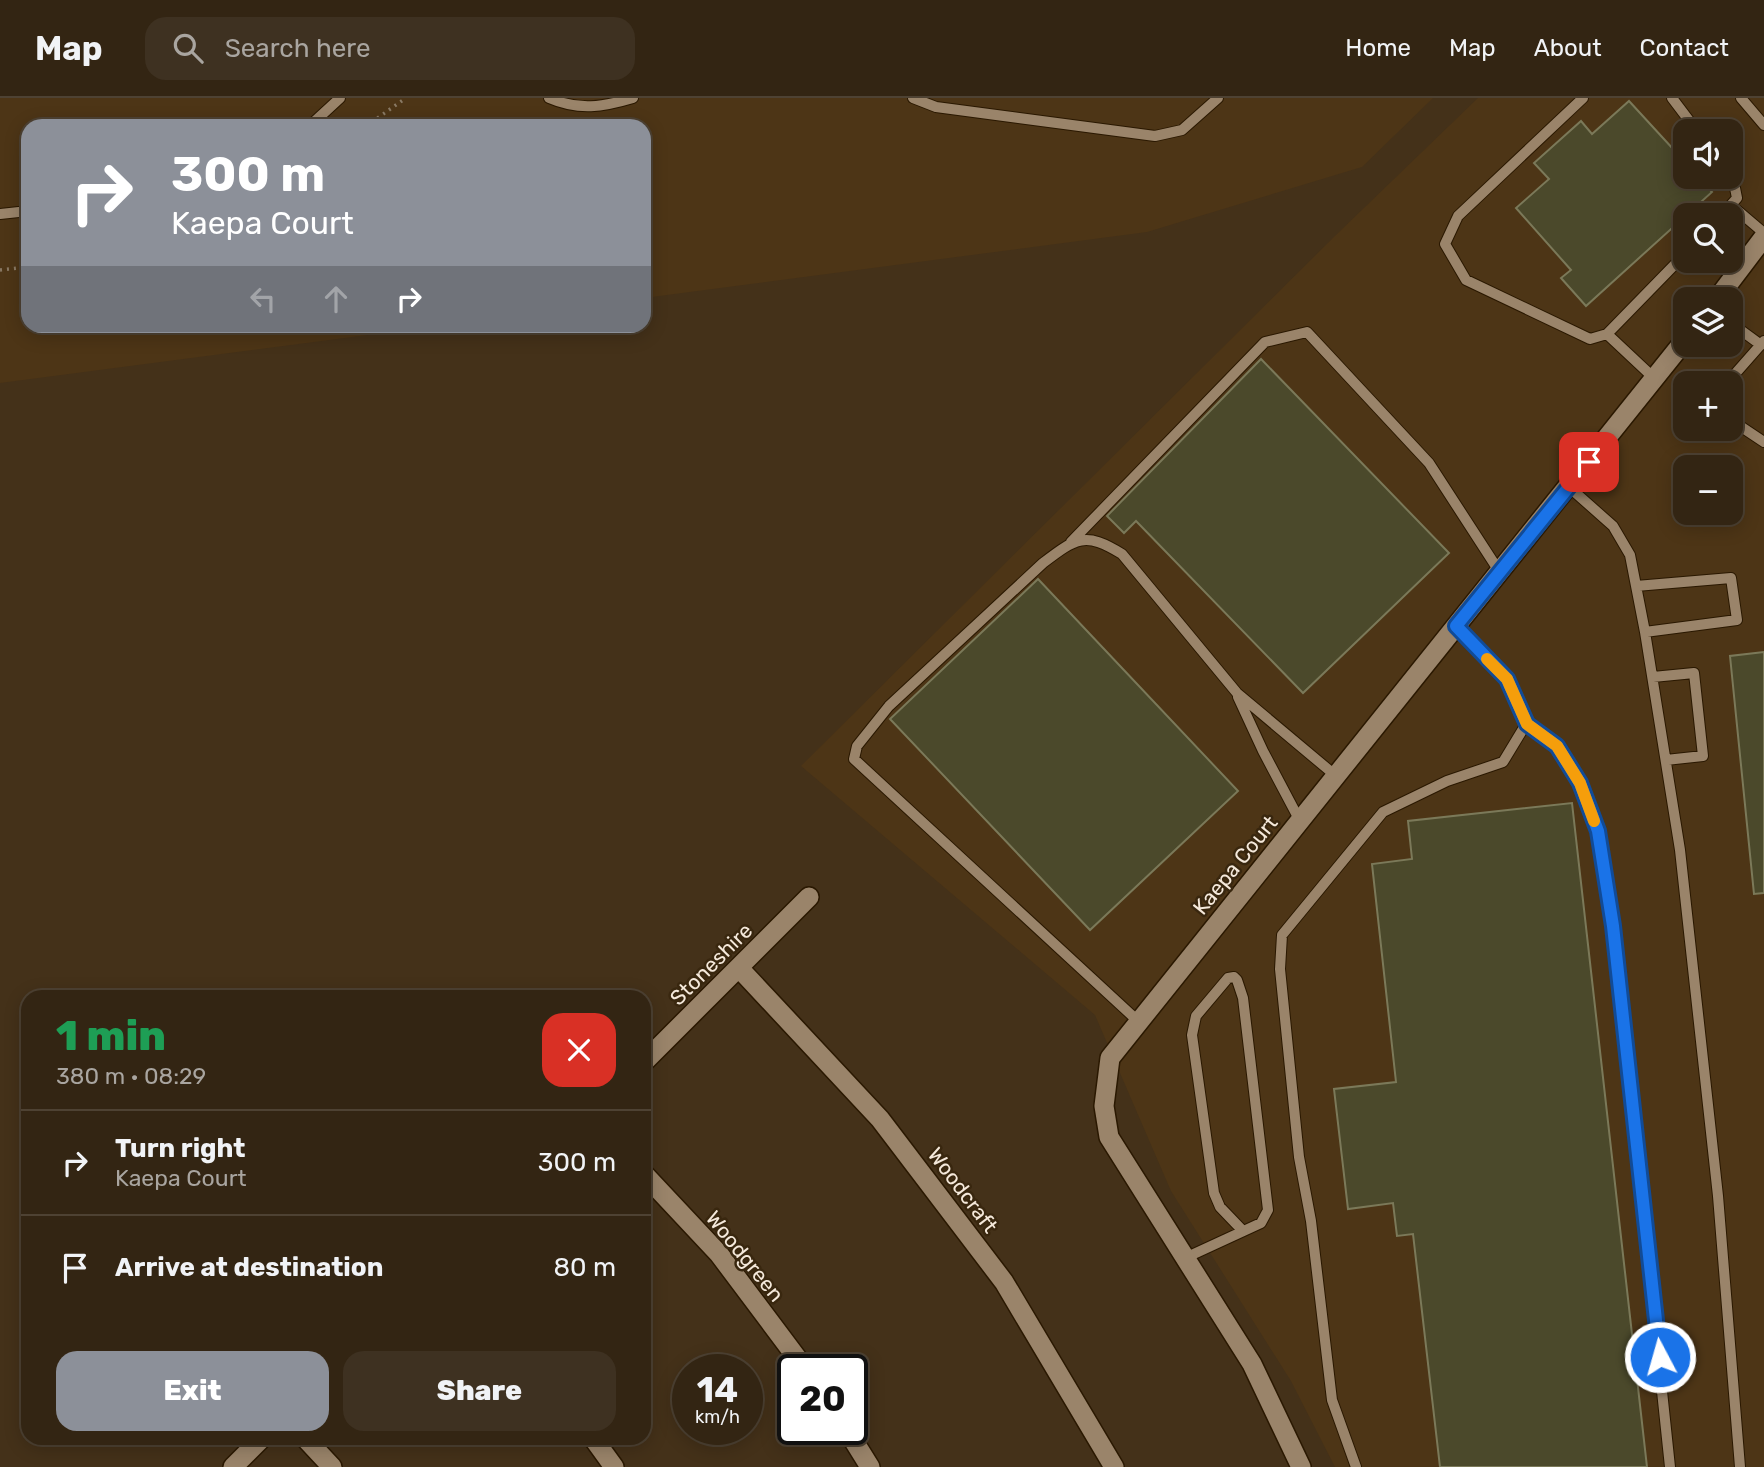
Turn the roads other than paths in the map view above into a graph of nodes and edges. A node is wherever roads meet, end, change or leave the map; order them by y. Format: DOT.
graph roads {
  1 [pos="340,98"];
  2 [pos="549,98"];
  3 [pos="633,98"];
  4 [pos="913,98"];
  5 [pos="1218,98"];
  6 [pos="1583,98"];
  7 [pos="1672,98"];
  8 [pos="1741,98"];
  9 [pos="317,119"];
  10 [pos="1688,119"];
  11 [pos="1764,125"];
  12 [pos="21,212"];
  13 [pos="0,214"];
  14 [pos="1743,216"];
  15 [pos="1764,235"];
  16 [pos="1673,266"];
  17 [pos="1726,287"];
  18 [pos="1743,330"];
  19 [pos="1607,334"];
  20 [pos="1763,343"];
  21 [pos="1673,356"];
  22 [pos="1738,371"];
  23 [pos="1655,379"];
  24 [pos="1743,428"];
  25 [pos="1764,442"];
  26 [pos="1569,487"];
  27 [pos="1071,542"];
  28 [pos="1499,571"];
  29 [pos="1636,586"];
  30 [pos="1456,626"];
  31 [pos="1646,632"];
  32 [pos="1653,677"];
  33 [pos="1237,693"];
  34 [pos="1527,724"];
  35 [pos="1666,760"];
  36 [pos="1336,776"];
  37 [pos="1300,821"];
  38 [pos="809,898"];
  39 [pos="739,968"];
  40 [pos="1139,1022"];
  41 [pos="651,1055"];
  42 [pos="651,1181"];
  43 [pos="1244,1231"];
  44 [pos="1185,1258"];
  45 [pos="794,1354"];
  46 [pos="255,1445"];
  47 [pos="312,1445"];
  48 [pos="598,1445"];
  49 [pos="856,1445"];
  50 [pos="233,1467"];
  51 [pos="332,1467"];
  52 [pos="614,1467"];
  53 [pos="870,1467"];
  54 [pos="1114,1467"];
  55 [pos="1301,1467"];
  56 [pos="1356,1467"];
  57 [pos="1670,1467"];
  58 [pos="1740,1467"];
  1 -- 9 [label="lane"];
  2 -- 3 [label="lane"];
  4 -- 5 [label="lane"];
  6 -- 19 [label="lane"];
  7 -- 10 [label="lane"];
  8 -- 11 [label="lane"];
  12 -- 13 [label="lane"];
  14 -- 15 [label="lane"];
  15 -- 17 [label="street"];
  16 -- 19 [label="lane"];
  18 -- 20 [label="lane"];
  19 -- 23 [label="lane"];
  20 -- 22 [label="lane"];
  21 -- 23 [label="street, Kaepa Court"];
  23 -- 26 [label="street, Kaepa Court"];
  24 -- 25 [label="lane"];
  26 -- 28 [label="street, Kaepa Court"];
  26 -- 29 [label="lane"];
  27 -- 28 [label="lane"];
  27 -- 33 [label="lane"];
  27 -- 40 [label="lane"];
  28 -- 30 [label="street, Kaepa Court"];
  29 -- 31 [label="lane"];
  29 -- 31 [label="lane"];
  30 -- 34 [label="lane"];
  30 -- 36 [label="street, Kaepa Court"];
  31 -- 32 [label="lane"];
  32 -- 35 [label="lane"];
  32 -- 35 [label="lane"];
  33 -- 36 [label="lane"];
  33 -- 37 [label="lane"];
  34 -- 56 [label="lane"];
  34 -- 57 [label="lane"];
  35 -- 58 [label="lane"];
  36 -- 37 [label="street, Kaepa Court"];
  37 -- 40 [label="street, Kaepa Court"];
  38 -- 39 [label="street, Stoneshire"];
  39 -- 41 [label="street, Stoneshire"];
  39 -- 54 [label="street, Woodcraft"];
  40 -- 44 [label="street, Kaepa Court"];
  42 -- 45 [label="street, Woodgreen"];
  43 -- 43 [label="lane"];
  43 -- 44 [label="lane"];
  44 -- 55 [label="street, Kaepa Court"];
  46 -- 50 [label="street"];
  47 -- 51 [label="street"];
  48 -- 52 [label="street"];
  49 -- 53 [label="street"];
}
